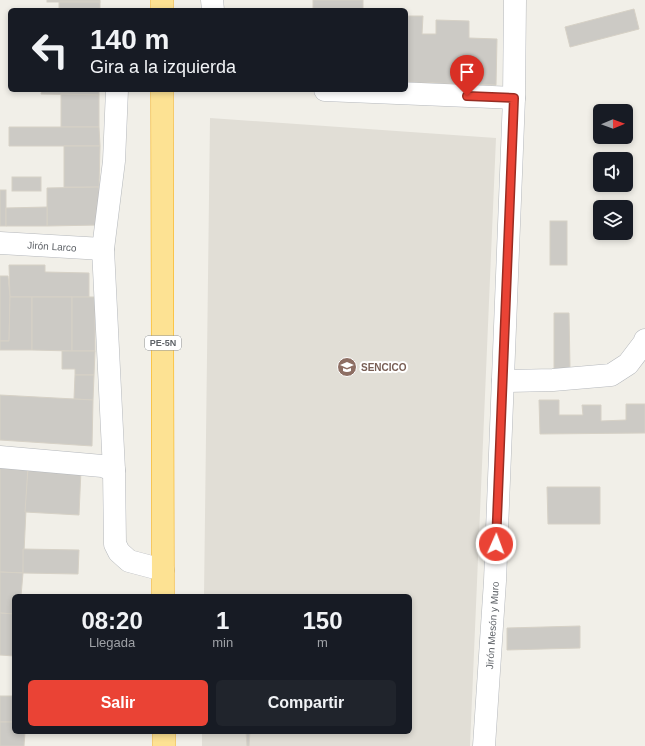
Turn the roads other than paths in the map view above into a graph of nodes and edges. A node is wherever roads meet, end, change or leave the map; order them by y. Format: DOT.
graph roads {
  1 [pos="515,0"];
  2 [pos="117,92"];
  3 [pos="162,92"];
  4 [pos="372,92"];
  5 [pos="514,98"];
  6 [pos="0,243"];
  7 [pos="103,249"];
  8 [pos="645,340"];
  9 [pos="503,381"];
  10 [pos="0,457"];
  11 [pos="114,470"];
  12 [pos="163,570"];
  13 [pos="163,594"];
  14 [pos="164,734"];
  15 [pos="164,746"];
  16 [pos="484,746"];
  1 -- 5 [label="street, Jirón Mesón y Muro"];
  2 -- 7 [label="street"];
  3 -- 12 [label="highway, PE-5N"];
  4 -- 5 [label="street"];
  5 -- 9 [label="street, Jirón Mesón y Muro"];
  6 -- 7 [label="street, Jirón Larco"];
  7 -- 11 [label="street"];
  8 -- 9 [label="street"];
  9 -- 16 [label="street, Jirón Mesón y Muro"];
  10 -- 11 [label="street"];
  11 -- 12 [label="street"];
  12 -- 13 [label="highway, PE-5N"];
  14 -- 15 [label="highway"];
}
